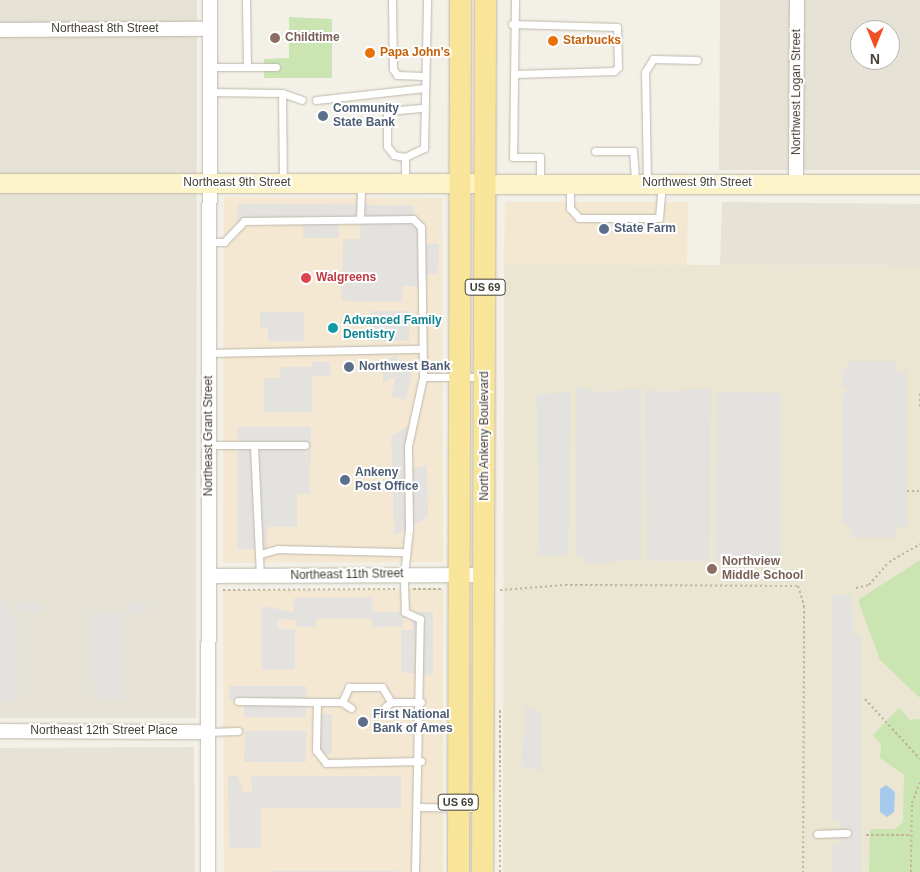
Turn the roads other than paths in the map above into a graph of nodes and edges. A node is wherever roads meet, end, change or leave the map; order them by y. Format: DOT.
graph roads {
  1 [pos="210,0"];
  2 [pos="246,0"];
  3 [pos="392,0"];
  4 [pos="426,0"];
  5 [pos="460,0"];
  6 [pos="485,0"];
  7 [pos="515,0"];
  8 [pos="797,0"];
  9 [pos="512,24"];
  10 [pos="209,29"];
  11 [pos="0,30"];
  12 [pos="697,60"];
  13 [pos="210,67"];
  14 [pos="247,68"];
  15 [pos="276,68"];
  16 [pos="514,74"];
  17 [pos="424,76"];
  18 [pos="424,88"];
  19 [pos="209,92"];
  20 [pos="282,93"];
  21 [pos="302,100"];
  22 [pos="316,100"];
  23 [pos="424,108"];
  24 [pos="595,151"];
  25 [pos="406,157"];
  26 [pos="209,182"];
  27 [pos="0,183"];
  28 [pos="283,183"];
  29 [pos="361,183"];
  30 [pos="405,183"];
  31 [pos="540,183"];
  32 [pos="570,183"];
  33 [pos="648,183"];
  34 [pos="796,183"];
  35 [pos="473,184"];
  36 [pos="920,184"];
  37 [pos="360,220"];
  38 [pos="209,242"];
  39 [pos="421,349"];
  40 [pos="209,353"];
  41 [pos="460,376"];
  42 [pos="422,377"];
  43 [pos="485,377"];
  44 [pos="209,445"];
  45 [pos="254,445"];
  46 [pos="305,445"];
  47 [pos="405,552"];
  48 [pos="260,554"];
  49 [pos="460,574"];
  50 [pos="404,575"];
  51 [pos="485,575"];
  52 [pos="209,576"];
  53 [pos="260,576"];
  54 [pos="238,701"];
  55 [pos="317,702"];
  56 [pos="342,702"];
  57 [pos="420,702"];
  58 [pos="351,708"];
  59 [pos="0,731"];
  60 [pos="238,731"];
  61 [pos="208,732"];
  62 [pos="420,761"];
  63 [pos="420,807"];
  64 [pos="458,807"];
  65 [pos="481,808"];
  66 [pos="847,833"];
  67 [pos="817,834"];
  68 [pos="208,872"];
  69 [pos="415,872"];
  70 [pos="458,872"];
  71 [pos="482,872"];
  1 -- 10 [label="street, Northeast Grant Street"];
  2 -- 14 [label="lane"];
  3 -- 17 [label="lane"];
  4 -- 17 [label="lane"];
  5 -- 35 [label="main road, North Ankeny Boulevard / US 69"];
  6 -- 35 [label="main road, North Ankeny Boulevard / US 69"];
  7 -- 9 [label="lane"];
  8 -- 34 [label="street, Northwest Logan Street"];
  9 -- 16 [label="lane"];
  9 -- 16 [label="lane"];
  10 -- 11 [label="street, Northeast 8th Street"];
  10 -- 13 [label="street, Northeast Grant Street"];
  12 -- 33 [label="lane"];
  13 -- 14 [label="lane"];
  13 -- 19 [label="street, Northeast Grant Street"];
  14 -- 15 [label="lane"];
  16 -- 31 [label="lane"];
  17 -- 18 [label="lane"];
  18 -- 22 [label="lane"];
  18 -- 23 [label="lane"];
  19 -- 20 [label="lane"];
  19 -- 26 [label="street, Northeast Grant Street"];
  20 -- 21 [label="lane"];
  20 -- 28 [label="lane"];
  23 -- 25 [label="lane"];
  23 -- 25 [label="lane"];
  24 -- 33 [label="lane"];
  25 -- 30 [label="lane"];
  26 -- 27 [label="street, Northeast 9th Street"];
  26 -- 28 [label="street, Northeast 9th Street"];
  26 -- 38 [label="street, Northeast Grant Street"];
  28 -- 29 [label="street, Northeast 9th Street"];
  29 -- 30 [label="street, Northeast 9th Street"];
  29 -- 37 [label="lane"];
  30 -- 35 [label="street, Northeast 9th Street"];
  31 -- 32 [label="street, Northwest 9th Street"];
  31 -- 35 [label="street, Northwest 9th Street"];
  32 -- 33 [label="street, Northwest 9th Street"];
  32 -- 33 [label="lane"];
  33 -- 34 [label="street, Northwest 9th Street"];
  34 -- 36 [label="street, Northwest 9th Street"];
  35 -- 41 [label="main road, North Ankeny Boulevard / US 69"];
  35 -- 43 [label="main road, North Ankeny Boulevard / US 69"];
  37 -- 38 [label="lane"];
  37 -- 39 [label="lane"];
  38 -- 40 [label="street, Northeast Grant Street"];
  39 -- 40 [label="lane"];
  39 -- 42 [label="lane"];
  40 -- 44 [label="street, Northeast Grant Street"];
  41 -- 42 [label="lane"];
  41 -- 43 [label="lane"];
  41 -- 49 [label="main road, North Ankeny Boulevard / US 69"];
  42 -- 47 [label="lane"];
  43 -- 51 [label="main road, North Ankeny Boulevard / US 69"];
  44 -- 45 [label="lane"];
  44 -- 52 [label="street, Northeast Grant Street"];
  45 -- 46 [label="lane"];
  45 -- 48 [label="lane"];
  47 -- 48 [label="lane"];
  47 -- 50 [label="lane"];
  48 -- 53 [label="lane"];
  49 -- 50 [label="street, Northeast 11th Street"];
  49 -- 51 [label="street, Northeast 11th Street"];
  49 -- 64 [label="main road, North Ankeny Boulevard / US 69"];
  50 -- 53 [label="street, Northeast 11th Street"];
  50 -- 57 [label="lane"];
  51 -- 65 [label="main road, North Ankeny Boulevard / US 69"];
  52 -- 53 [label="street, Northeast 11th Street"];
  52 -- 61 [label="street, Northeast Grant Street"];
  54 -- 55 [label="lane"];
  55 -- 56 [label="lane"];
  55 -- 62 [label="lane"];
  56 -- 57 [label="lane"];
  56 -- 58 [label="lane"];
  57 -- 62 [label="lane"];
  59 -- 61 [label="street, Northeast 12th Street Place"];
  60 -- 61 [label="lane"];
  61 -- 68 [label="street, Northeast Grant Street"];
  62 -- 63 [label="lane"];
  63 -- 64 [label="lane"];
  63 -- 69 [label="lane"];
  64 -- 65 [label="lane"];
  64 -- 70 [label="main road, North Ankeny Boulevard / US 69"];
  65 -- 71 [label="main road, North Ankeny Boulevard / US 69"];
  66 -- 67 [label="lane"];
}
